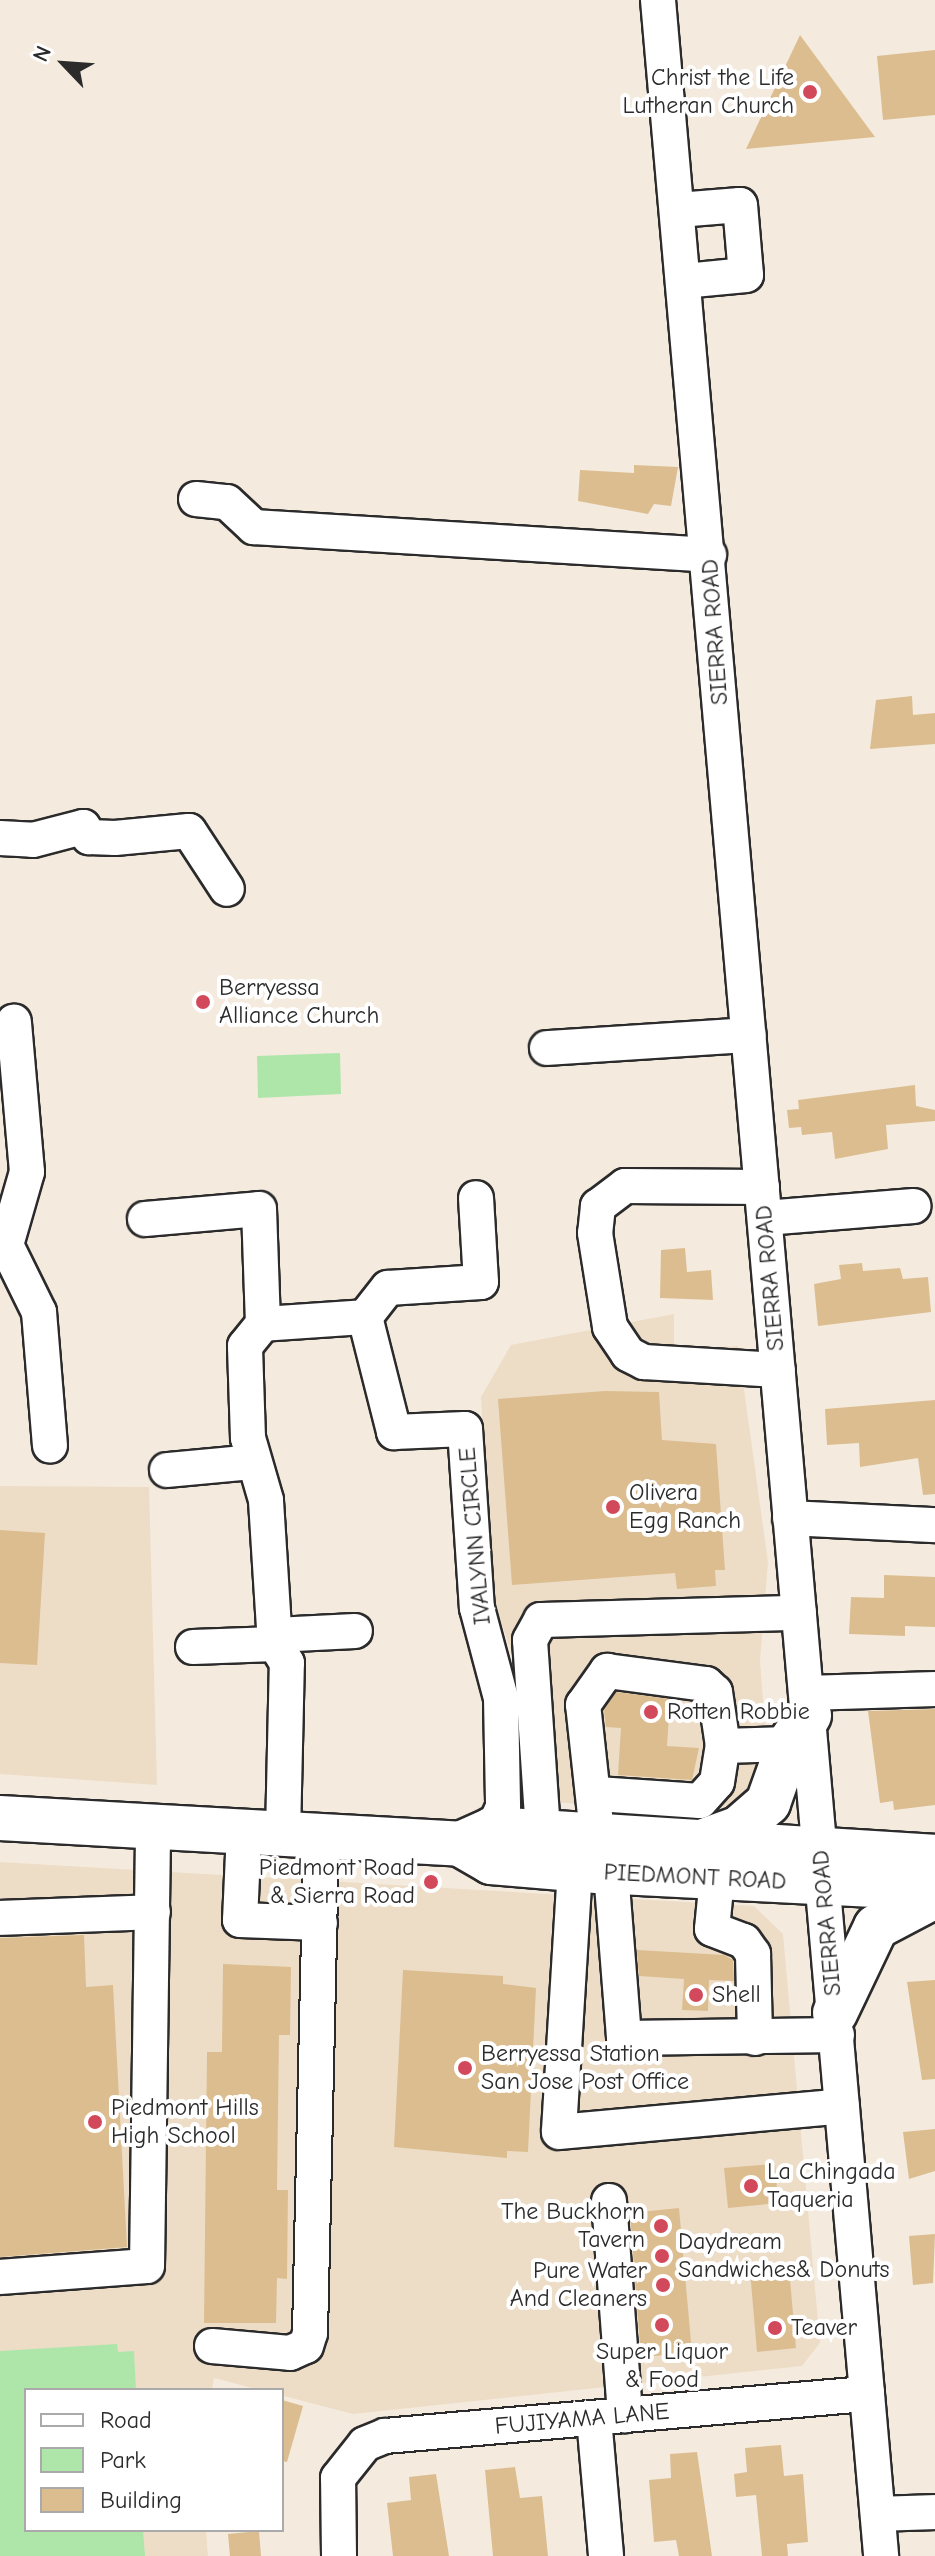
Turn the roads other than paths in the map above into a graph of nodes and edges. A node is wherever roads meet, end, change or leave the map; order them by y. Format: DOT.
graph roads {
  1 [pos="658,0"];
  2 [pos="678,210"];
  3 [pos="685,281"];
  4 [pos="196,499"];
  5 [pos="709,555"];
  6 [pos="0,838"];
  7 [pos="227,889"];
  8 [pos="14,1022"];
  9 [pos="749,1035"];
  10 [pos="547,1048"];
  11 [pos="476,1198"];
  12 [pos="763,1202"];
  13 [pos="914,1206"];
  14 [pos="145,1219"];
  15 [pos="3,1246"];
  16 [pos="365,1317"];
  17 [pos="263,1324"];
  18 [pos="778,1370"];
  19 [pos="50,1446"];
  20 [pos="254,1462"];
  21 [pos="167,1470"];
  22 [pos="790,1518"];
  23 [pos="935,1525"];
  24 [pos="799,1613"];
  25 [pos="355,1631"];
  26 [pos="275,1640"];
  27 [pos="193,1647"];
  28 [pos="935,1689"];
  29 [pos="802,1717"];
  30 [pos="723,1746"];
  31 [pos="0,1818"];
  32 [pos="153,1827"];
  33 [pos="543,1831"];
  34 [pos="283,1834"];
  35 [pos="477,1837"];
  36 [pos="595,1842"];
  37 [pos="935,1857"];
  38 [pos="712,1859"];
  39 [pos="821,1865"];
  40 [pos="935,1888"];
  41 [pos="935,1896"];
  42 [pos="153,1912"];
  43 [pos="0,1918"];
  44 [pos="320,1923"];
  45 [pos="836,2024"];
  46 [pos="755,2038"];
  47 [pos="842,2106"];
  48 [pos="609,2201"];
  49 [pos="0,2277"];
  50 [pos="212,2346"];
  51 [pos="867,2394"];
  52 [pos="610,2416"];
  53 [pos="935,2512"];
  54 [pos="878,2514"];
  55 [pos="339,2556"];
  56 [pos="606,2556"];
  57 [pos="881,2556"];
  1 -- 2 [label="street, SIERRA ROAD"];
  2 -- 3 [label="street, SIERRA ROAD"];
  2 -- 3 [label="street"];
  3 -- 5 [label="street, SIERRA ROAD"];
  4 -- 5 [label="street"];
  5 -- 9 [label="street, SIERRA ROAD"];
  6 -- 7 [label="street"];
  8 -- 15 [label="street"];
  9 -- 10 [label="street"];
  9 -- 12 [label="street, SIERRA ROAD"];
  11 -- 16 [label="street"];
  12 -- 13 [label="street"];
  12 -- 18 [label="street, SIERRA ROAD"];
  12 -- 18 [label="street"];
  14 -- 17 [label="street"];
  15 -- 19 [label="street"];
  16 -- 17 [label="street"];
  16 -- 35 [label="street, IVALYNN CIRCLE"];
  17 -- 20 [label="street"];
  18 -- 22 [label="street, SIERRA ROAD"];
  20 -- 21 [label="street"];
  20 -- 26 [label="street"];
  22 -- 23 [label="street"];
  22 -- 24 [label="street, SIERRA ROAD"];
  24 -- 29 [label="street, SIERRA ROAD"];
  24 -- 33 [label="street"];
  25 -- 26 [label="street"];
  26 -- 27 [label="street"];
  26 -- 34 [label="street"];
  28 -- 29 [label="street"];
  29 -- 30 [label="street"];
  29 -- 38 [label="main road"];
  29 -- 39 [label="street, SIERRA ROAD"];
  30 -- 36 [label="street"];
  30 -- 36 [label="street"];
  31 -- 32 [label="main road, PIEDMONT ROAD"];
  32 -- 34 [label="main road, PIEDMONT ROAD"];
  32 -- 42 [label="street"];
  33 -- 35 [label="main road, PIEDMONT ROAD"];
  33 -- 36 [label="main road, PIEDMONT ROAD"];
  34 -- 35 [label="main road, PIEDMONT ROAD"];
  34 -- 44 [label="street"];
  34 -- 44 [label="street"];
  35 -- 36 [label="main road, PIEDMONT ROAD"];
  36 -- 38 [label="main road, PIEDMONT ROAD"];
  36 -- 46 [label="street"];
  36 -- 47 [label="street"];
  37 -- 39 [label="main road, PIEDMONT ROAD"];
  38 -- 39 [label="main road, PIEDMONT ROAD"];
  38 -- 46 [label="street"];
  39 -- 40 [label="main road, PIEDMONT ROAD"];
  39 -- 45 [label="street, SIERRA ROAD"];
  41 -- 45 [label="main road"];
  42 -- 43 [label="street"];
  42 -- 49 [label="street"];
  44 -- 50 [label="street"];
  45 -- 46 [label="street"];
  45 -- 47 [label="street, SIERRA ROAD"];
  47 -- 51 [label="street, SIERRA ROAD"];
  48 -- 52 [label="street"];
  51 -- 52 [label="street, FUJIYAMA LANE"];
  51 -- 54 [label="street, SIERRA ROAD"];
  52 -- 55 [label="street, FUJIYAMA LANE"];
  52 -- 56 [label="street"];
  53 -- 54 [label="street"];
  54 -- 57 [label="street, SIERRA ROAD"];
}
